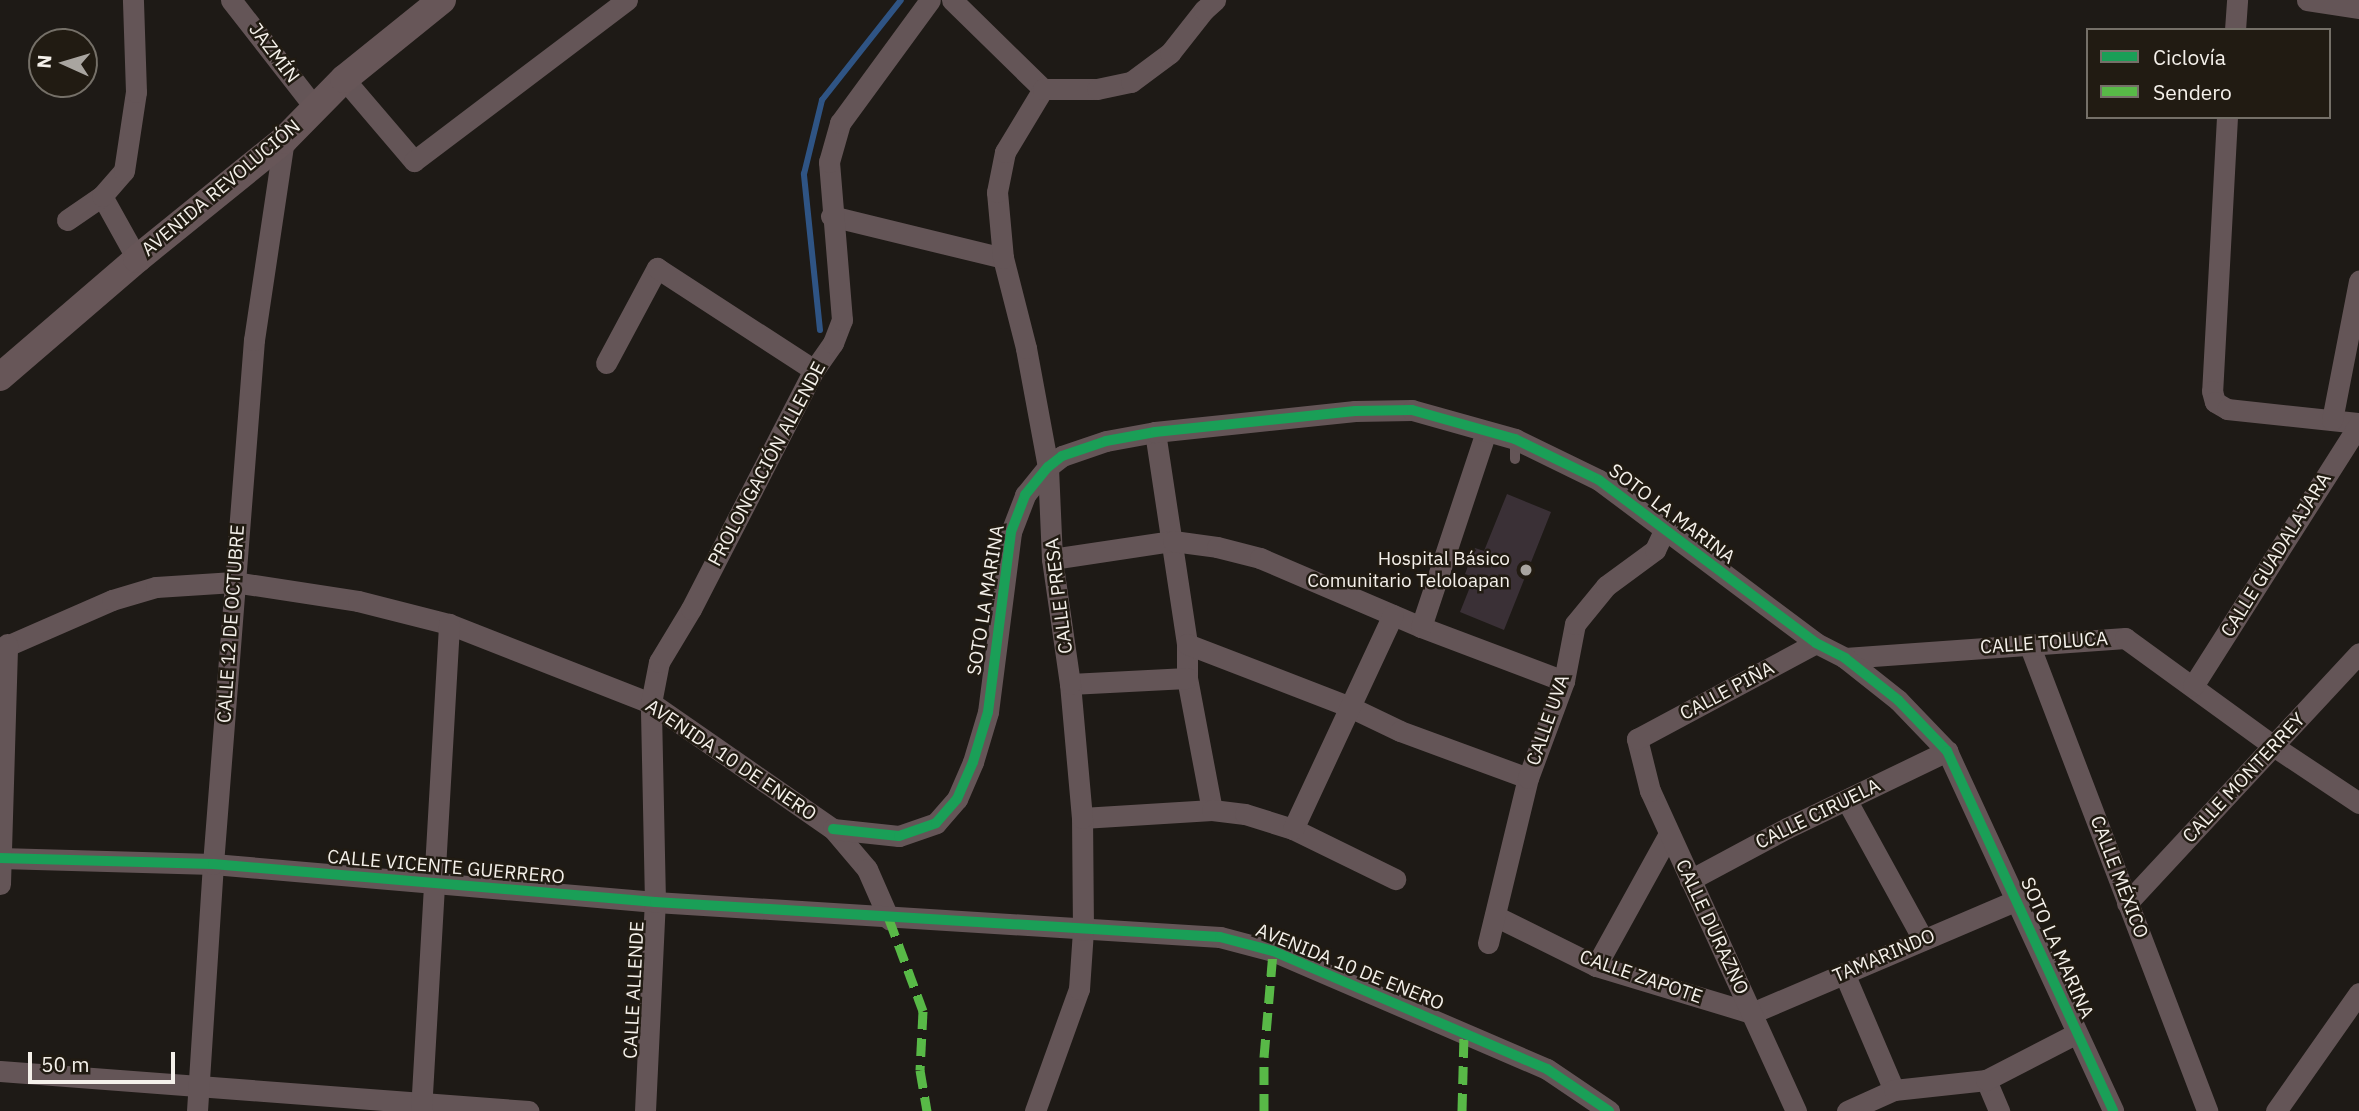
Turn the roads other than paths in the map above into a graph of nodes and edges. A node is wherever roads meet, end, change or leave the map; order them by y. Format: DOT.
graph roads {
  1 [pos="442,0"];
  2 [pos="627,0"];
  3 [pos="930,0"];
  4 [pos="952,0"];
  5 [pos="1216,0"];
  6 [pos="2237,0"];
  7 [pos="2307,0"];
  8 [pos="127,1"];
  9 [pos="244,4"];
  10 [pos="2359,8"];
  11 [pos="2235,28"];
  12 [pos="344,79"];
  13 [pos="1043,89"];
  14 [pos="315,107"];
  15 [pos="2227,119"];
  16 [pos="284,140"];
  17 [pos="102,196"];
  18 [pos="831,216"];
  19 [pos="67,220"];
  20 [pos="1003,258"];
  21 [pos="137,259"];
  22 [pos="2359,281"];
  23 [pos="606,363"];
  24 [pos="814,370"];
  25 [pos="0,377"];
  26 [pos="2332,421"];
  27 [pos="2359,424"];
  28 [pos="1155,432"];
  29 [pos="1486,432"];
  30 [pos="1048,467"];
  31 [pos="1664,531"];
  32 [pos="1173,541"];
  33 [pos="1052,559"];
  34 [pos="234,582"];
  35 [pos="1393,615"];
  36 [pos="449,624"];
  37 [pos="1421,627"];
  38 [pos="1816,643"];
  39 [pos="1187,644"];
  40 [pos="2029,644"];
  41 [pos="4,647"];
  42 [pos="2359,653"];
  43 [pos="1845,658"];
  44 [pos="1186,678"];
  45 [pos="1564,681"];
  46 [pos="1070,684"];
  47 [pos="2193,686"];
  48 [pos="651,703"];
  49 [pos="1350,707"];
  50 [pos="1637,739"];
  51 [pos="2275,747"];
  52 [pos="1947,751"];
  53 [pos="1528,778"];
  54 [pos="1847,801"];
  55 [pos="2359,803"];
  56 [pos="1212,810"];
  57 [pos="1082,818"];
  58 [pos="834,829"];
  59 [pos="1293,829"];
  60 [pos="1669,834"];
  61 [pos="1,858"];
  62 [pos="213,864"];
  63 [pos="1395,879"];
  64 [pos="1690,880"];
  65 [pos="0,884"];
  66 [pos="432,884"];
  67 [pos="2017,900"];
  68 [pos="655,902"];
  69 [pos="2127,903"];
  70 [pos="1494,916"];
  71 [pos="889,919"];
  72 [pos="1083,930"];
  73 [pos="1923,939"];
  74 [pos="1488,943"];
  75 [pos="1597,966"];
  76 [pos="1844,973"];
  77 [pos="2359,993"];
  78 [pos="1752,1013"];
  79 [pos="2077,1033"];
  80 [pos="0,1071"];
  81 [pos="1986,1080"];
  82 [pos="198,1083"];
  83 [pos="1894,1090"];
  84 [pos="421,1106"];
  85 [pos="197,1111"];
  86 [pos="528,1111"];
  87 [pos="645,1111"];
  88 [pos="1035,1111"];
  89 [pos="1609,1111"];
  90 [pos="1796,1111"];
  91 [pos="1847,1111"];
  92 [pos="1999,1111"];
  93 [pos="2113,1111"];
  94 [pos="2207,1111"];
  95 [pos="2276,1111"];
  1 -- 12 [label="street, AVENIDA REVOLUCIÓN"];
  2 -- 12 [label="street"];
  3 -- 18 [label="street, PROLONGACIÓN ALLENDE"];
  4 -- 13 [label="street"];
  5 -- 13 [label="street"];
  6 -- 11 [label="street"];
  7 -- 10 [label="street"];
  8 -- 17 [label="street"];
  9 -- 14 [label="street, JAZMÍN"];
  12 -- 14 [label="street, AVENIDA REVOLUCIÓN"];
  13 -- 20 [label="street, CALLE PRESA"];
  14 -- 16 [label="street, AVENIDA REVOLUCIÓN"];
  15 -- 26 [label="street"];
  16 -- 21 [label="street, AVENIDA REVOLUCIÓN"];
  16 -- 34 [label="street, CALLE 12 DE OCTUBRE"];
  17 -- 19 [label="street"];
  17 -- 21 [label="street"];
  18 -- 20 [label="street"];
  18 -- 24 [label="street, PROLONGACIÓN ALLENDE"];
  20 -- 30 [label="street, CALLE PRESA"];
  21 -- 25 [label="street, AVENIDA REVOLUCIÓN"];
  22 -- 26 [label="street"];
  23 -- 24 [label="street"];
  24 -- 48 [label="street, PROLONGACIÓN ALLENDE"];
  26 -- 27 [label="street"];
  27 -- 47 [label="street, CALLE GUADALAJARA"];
  28 -- 29 [label="street, SOTO LA MARINA"];
  28 -- 30 [label="street, SOTO LA MARINA"];
  28 -- 32 [label="street"];
  29 -- 31 [label="street, SOTO LA MARINA"];
  29 -- 37 [label="street"];
  30 -- 33 [label="street, CALLE PRESA"];
  30 -- 58 [label="street, SOTO LA MARINA"];
  31 -- 38 [label="street, SOTO LA MARINA"];
  31 -- 45 [label="street, CALLE UVA"];
  32 -- 33 [label="street"];
  32 -- 35 [label="street"];
  32 -- 39 [label="street"];
  33 -- 46 [label="street, CALLE PRESA"];
  34 -- 36 [label="street, AVENIDA 10 DE ENERO"];
  34 -- 41 [label="street, AVENIDA 10 DE ENERO"];
  34 -- 62 [label="street, CALLE 12 DE OCTUBRE"];
  35 -- 37 [label="street"];
  35 -- 49 [label="street"];
  36 -- 48 [label="street, AVENIDA 10 DE ENERO"];
  36 -- 66 [label="street"];
  37 -- 45 [label="street"];
  38 -- 43 [label="street, SOTO LA MARINA"];
  38 -- 50 [label="street, CALLE PIÑA"];
  39 -- 44 [label="street"];
  39 -- 49 [label="street"];
  40 -- 43 [label="street, CALLE TOLUCA"];
  40 -- 47 [label="street, CALLE TOLUCA"];
  40 -- 69 [label="street, CALLE MÉXICO"];
  41 -- 61 [label="street"];
  42 -- 51 [label="street, CALLE MONTERREY"];
  43 -- 52 [label="street, SOTO LA MARINA"];
  44 -- 46 [label="street"];
  44 -- 56 [label="street"];
  45 -- 53 [label="street, CALLE UVA"];
  46 -- 57 [label="street, CALLE PRESA"];
  47 -- 51 [label="street, CALLE TOLUCA"];
  48 -- 58 [label="street, AVENIDA 10 DE ENERO"];
  48 -- 68 [label="street, CALLE ALLENDE"];
  49 -- 53 [label="street"];
  49 -- 59 [label="street"];
  50 -- 60 [label="street, CALLE DURAZNO"];
  51 -- 55 [label="street, CALLE TOLUCA"];
  51 -- 69 [label="street, CALLE MONTERREY"];
  52 -- 54 [label="street, CALLE CIRUELA"];
  52 -- 67 [label="street, SOTO LA MARINA"];
  53 -- 70 [label="street, CALLE UVA"];
  54 -- 64 [label="street, CALLE CIRUELA"];
  54 -- 73 [label="street"];
  56 -- 57 [label="street"];
  56 -- 59 [label="street"];
  57 -- 72 [label="street, CALLE PRESA"];
  58 -- 71 [label="street, AVENIDA 10 DE ENERO"];
  59 -- 63 [label="street"];
  60 -- 64 [label="street, CALLE DURAZNO"];
  60 -- 75 [label="street"];
  61 -- 62 [label="street, CALLE VICENTE GUERRERO"];
  61 -- 65 [label="street"];
  62 -- 66 [label="street, CALLE VICENTE GUERRERO"];
  62 -- 82 [label="street, CALLE 12 DE OCTUBRE"];
  64 -- 78 [label="street, CALLE DURAZNO"];
  66 -- 68 [label="street, CALLE VICENTE GUERRERO"];
  66 -- 84 [label="street"];
  67 -- 73 [label="street, TAMARINDO"];
  67 -- 79 [label="street, SOTO LA MARINA"];
  68 -- 71 [label="street, CALLE VICENTE GUERRERO"];
  68 -- 87 [label="street, CALLE ALLENDE"];
  69 -- 94 [label="street, CALLE MÉXICO"];
  70 -- 74 [label="street, CALLE UVA"];
  70 -- 75 [label="street, CALLE ZAPOTE"];
  71 -- 72 [label="street, AVENIDA 10 DE ENERO"];
  72 -- 88 [label="street, CALLE PRESA"];
  72 -- 89 [label="street, AVENIDA 10 DE ENERO"];
  73 -- 76 [label="street, TAMARINDO"];
  75 -- 78 [label="street, CALLE ZAPOTE"];
  76 -- 78 [label="street, TAMARINDO"];
  76 -- 83 [label="street"];
  77 -- 95 [label="street"];
  78 -- 90 [label="street, CALLE DURAZNO"];
  79 -- 81 [label="street"];
  79 -- 93 [label="street, SOTO LA MARINA"];
  80 -- 82 [label="street"];
  81 -- 83 [label="street"];
  81 -- 92 [label="street"];
  82 -- 84 [label="street"];
  82 -- 85 [label="street, CALLE 12 DE OCTUBRE"];
  83 -- 91 [label="street"];
  84 -- 86 [label="street"];
}
